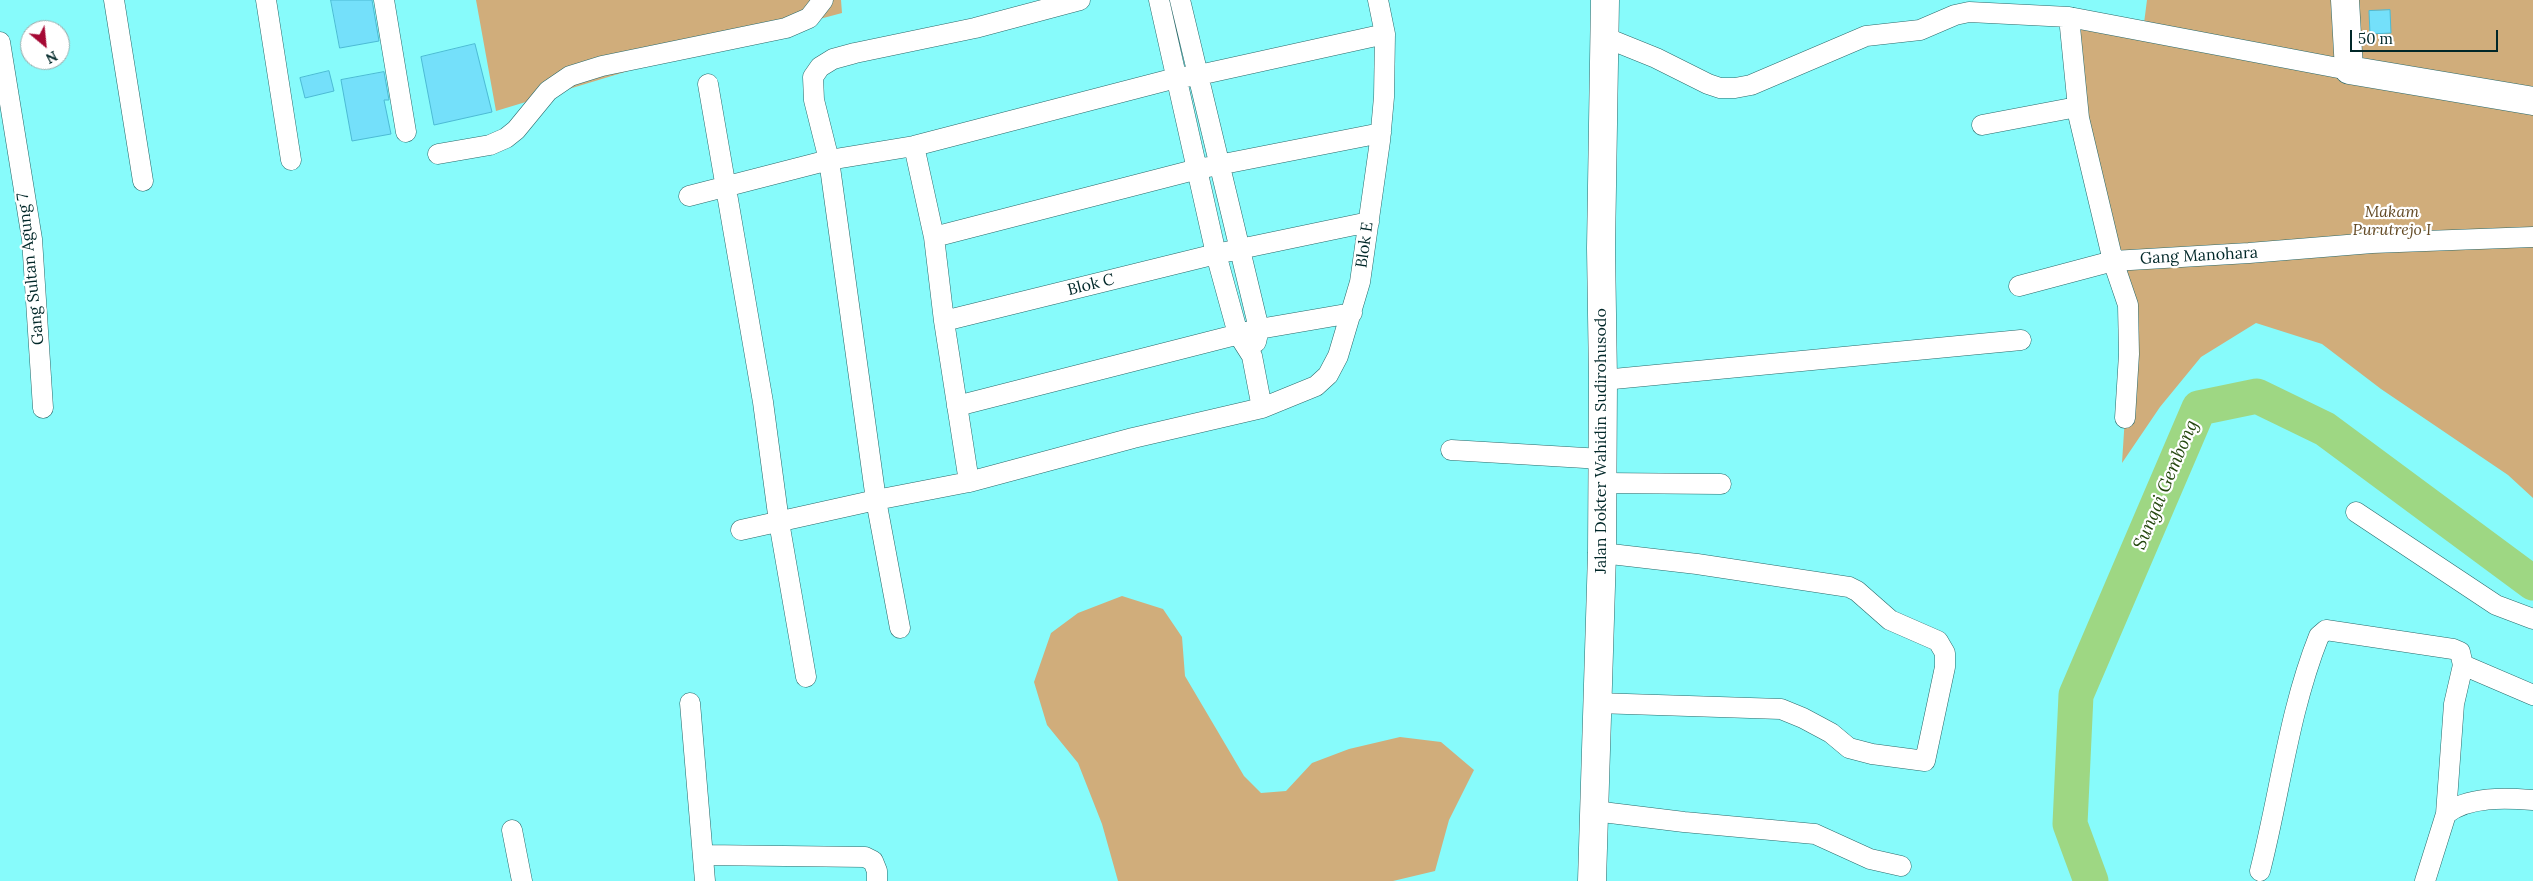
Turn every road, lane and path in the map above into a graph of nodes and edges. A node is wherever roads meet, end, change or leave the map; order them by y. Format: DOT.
graph roads {
  1 [pos="114,0"];
  2 [pos="266,0"];
  3 [pos="384,0"];
  4 [pos="823,0"];
  5 [pos="1080,0"];
  6 [pos="1159,0"];
  7 [pos="1180,0"];
  8 [pos="1378,0"];
  9 [pos="1605,0"];
  10 [pos="2345,0"];
  11 [pos="2069,17"];
  12 [pos="1385,34"];
  13 [pos="1604,37"];
  14 [pos="0,42"];
  15 [pos="2349,70"];
  16 [pos="1199,75"];
  17 [pos="1176,78"];
  18 [pos="708,84"];
  19 [pos="2533,101"];
  20 [pos="2077,107"];
  21 [pos="1982,126"];
  22 [pos="406,132"];
  23 [pos="1381,133"];
  24 [pos="914,146"];
  25 [pos="438,154"];
  26 [pos="292,160"];
  27 [pos="829,160"];
  28 [pos="1219,164"];
  29 [pos="1198,169"];
  30 [pos="143,181"];
  31 [pos="726,188"];
  32 [pos="689,196"];
  33 [pos="1369,222"];
  34 [pos="934,237"];
  35 [pos="2533,237"];
  36 [pos="1238,250"];
  37 [pos="1216,254"];
  38 [pos="2113,261"];
  39 [pos="2018,286"];
  40 [pos="1352,312"];
  41 [pos="944,321"];
  42 [pos="1259,329"];
  43 [pos="1238,334"];
  44 [pos="2020,340"];
  45 [pos="1252,356"];
  46 [pos="1603,380"];
  47 [pos="958,406"];
  48 [pos="43,408"];
  49 [pos="1262,408"];
  50 [pos="2125,418"];
  51 [pos="1450,450"];
  52 [pos="1602,471"];
  53 [pos="969,482"];
  54 [pos="1721,484"];
  55 [pos="876,500"];
  56 [pos="2356,512"];
  57 [pos="779,522"];
  58 [pos="741,530"];
  59 [pos="1602,553"];
  60 [pos="2533,619"];
  61 [pos="900,628"];
  62 [pos="2463,665"];
  63 [pos="806,677"];
  64 [pos="2533,695"];
  65 [pos="690,703"];
  66 [pos="1596,703"];
  67 [pos="2533,800"];
  68 [pos="1594,811"];
  69 [pos="2446,814"];
  70 [pos="512,830"];
  71 [pos="704,855"];
  72 [pos="1901,866"];
  73 [pos="2260,871"];
  74 [pos="522,881"];
  75 [pos="705,881"];
  76 [pos="877,881"];
  77 [pos="1592,881"];
  78 [pos="2425,881"];
  1 -- 30 [label="street"];
  2 -- 26 [label="street"];
  3 -- 22 [label="street"];
  4 -- 25 [label="street"];
  5 -- 27 [label="street"];
  6 -- 17 [label="street"];
  7 -- 16 [label="street"];
  8 -- 12 [label="street, Blok E"];
  9 -- 13 [label="main road, Jalan Dokter Wahidin Sudirohusodo"];
  10 -- 15 [label="main road"];
  11 -- 13 [label="street"];
  11 -- 15 [label="street"];
  11 -- 20 [label="street"];
  12 -- 16 [label="street"];
  12 -- 23 [label="street, Blok E"];
  13 -- 46 [label="main road, Jalan Dokter Wahidin Sudirohusodo"];
  14 -- 48 [label="street, Gang Sultan Agung 7"];
  15 -- 19 [label="main road"];
  16 -- 17 [label="street"];
  16 -- 28 [label="street"];
  17 -- 24 [label="street"];
  17 -- 29 [label="street"];
  18 -- 31 [label="street"];
  20 -- 21 [label="street"];
  20 -- 38 [label="street"];
  23 -- 28 [label="street"];
  23 -- 33 [label="street, Blok E"];
  24 -- 27 [label="street"];
  24 -- 34 [label="street"];
  27 -- 31 [label="street"];
  27 -- 55 [label="street"];
  28 -- 29 [label="street"];
  28 -- 36 [label="street"];
  29 -- 34 [label="street"];
  29 -- 37 [label="street"];
  31 -- 32 [label="street"];
  31 -- 57 [label="street"];
  33 -- 36 [label="street, Blok C"];
  33 -- 40 [label="street, Blok E"];
  34 -- 41 [label="street"];
  35 -- 38 [label="street, Gang Manohara"];
  36 -- 37 [label="street, Blok C"];
  36 -- 42 [label="street"];
  37 -- 41 [label="street, Blok C"];
  37 -- 43 [label="street"];
  38 -- 39 [label="street, Gang Manohara"];
  38 -- 50 [label="street"];
  40 -- 42 [label="street"];
  40 -- 49 [label="street, Blok E"];
  41 -- 47 [label="street"];
  42 -- 43 [label="street"];
  42 -- 45 [label="street"];
  43 -- 45 [label="street"];
  43 -- 47 [label="street"];
  44 -- 46 [label="street"];
  45 -- 49 [label="street"];
  46 -- 52 [label="main road, Jalan Dokter Wahidin Sudirohusodo"];
  47 -- 53 [label="street"];
  49 -- 53 [label="street, Blok E"];
  51 -- 52 [label="street"];
  52 -- 54 [label="street"];
  52 -- 59 [label="main road, Jalan Dokter Wahidin Sudirohusodo"];
  53 -- 55 [label="street, Blok E"];
  55 -- 57 [label="street, Blok E"];
  55 -- 61 [label="street"];
  56 -- 60 [label="street"];
  57 -- 58 [label="street, Blok E"];
  57 -- 63 [label="street"];
  59 -- 66 [label="main road, Jalan Dokter Wahidin Sudirohusodo"];
  59 -- 66 [label="street"];
  62 -- 64 [label="street"];
  62 -- 69 [label="street"];
  62 -- 73 [label="street"];
  65 -- 71 [label="street"];
  66 -- 68 [label="main road, Jalan Dokter Wahidin Sudirohusodo"];
  67 -- 69 [label="street"];
  68 -- 72 [label="street"];
  68 -- 77 [label="main road, Jalan Dokter Wahidin Sudirohusodo"];
  69 -- 78 [label="street"];
  70 -- 74 [label="street"];
  71 -- 75 [label="street"];
  71 -- 76 [label="street"];
}
